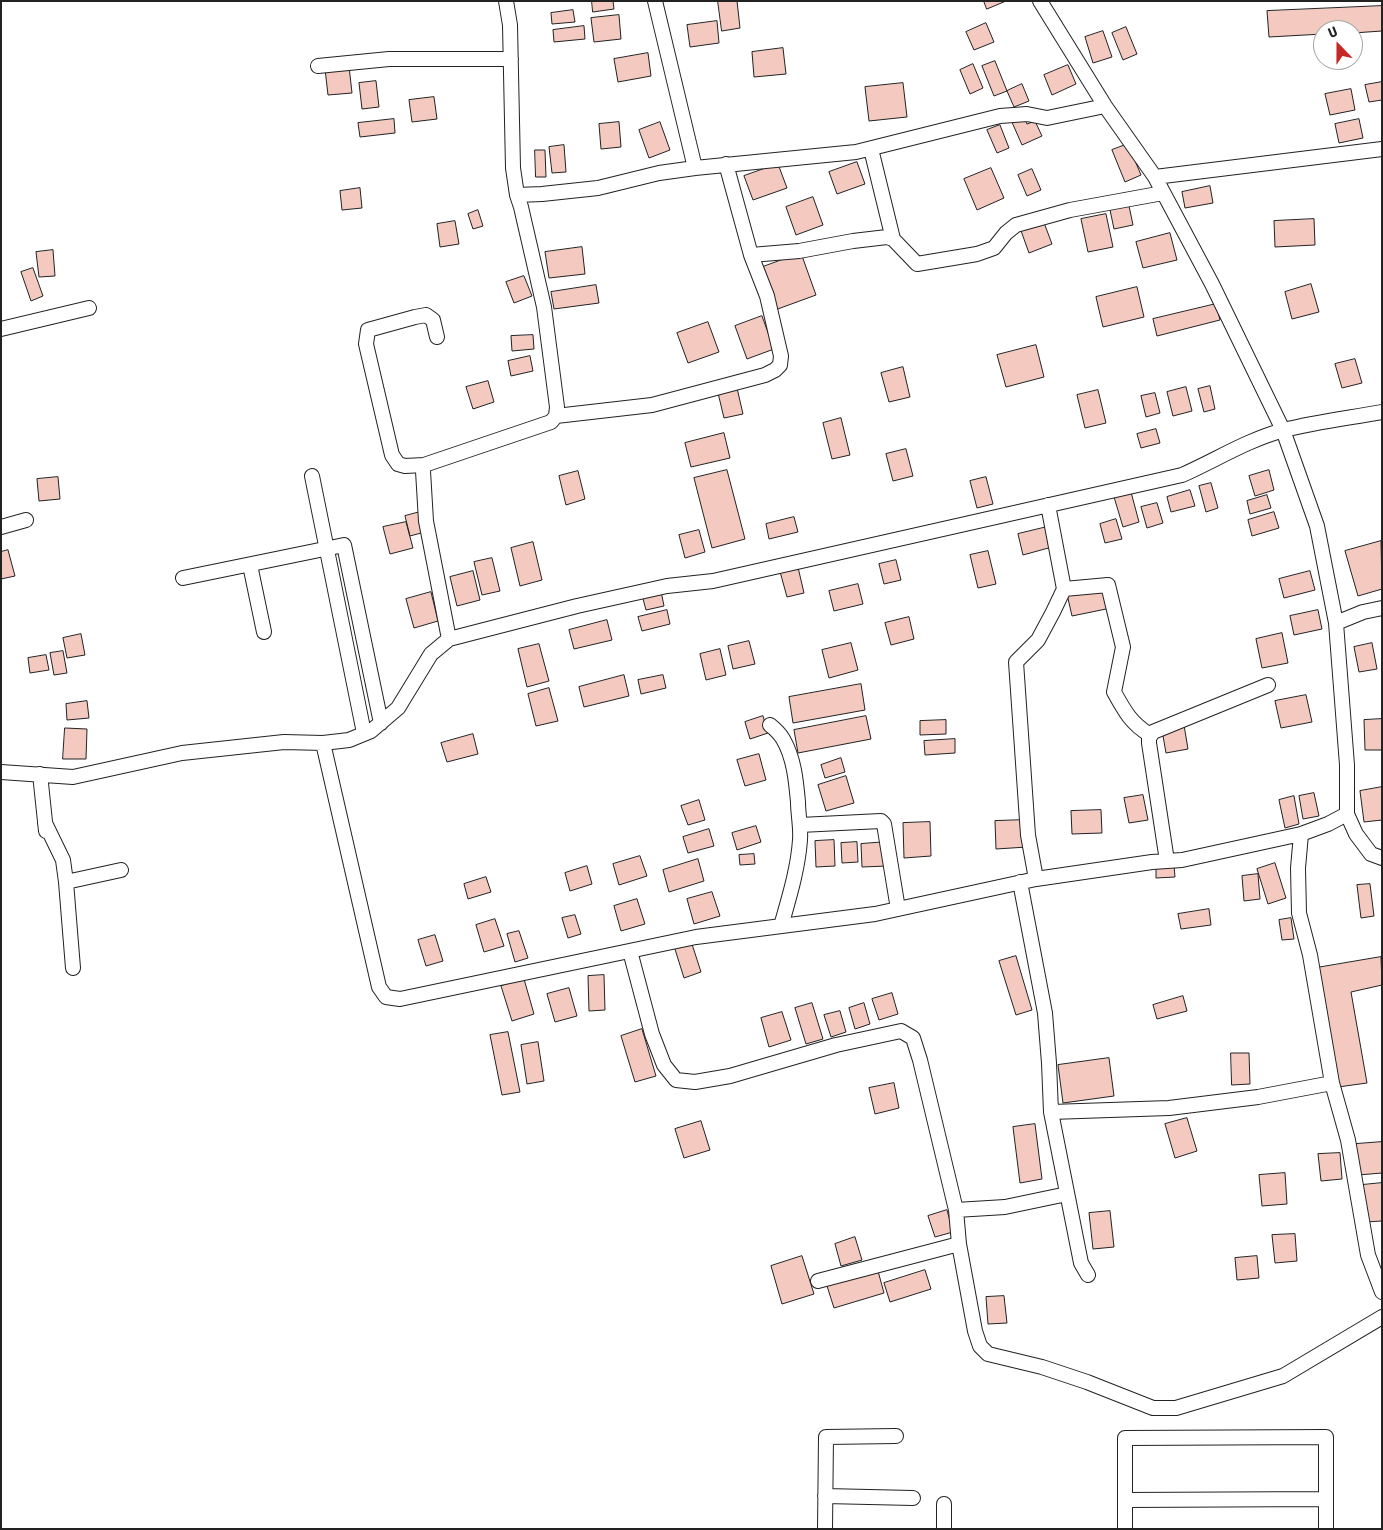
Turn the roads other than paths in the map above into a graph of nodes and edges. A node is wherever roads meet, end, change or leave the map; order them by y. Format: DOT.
graph roads {
  1 [pos="506,1"];
  2 [pos="655,1"];
  3 [pos="1040,1"];
  4 [pos="511,58"];
  5 [pos="318,66"];
  6 [pos="1105,106"];
  7 [pos="871,149"];
  8 [pos="1382,149"];
  9 [pos="726,164"];
  10 [pos="695,168"];
  11 [pos="1155,177"];
  12 [pos="1163,193"];
  13 [pos="516,195"];
  14 [pos="893,239"];
  15 [pos="751,255"];
  16 [pos="89,308"];
  17 [pos="1,330"];
  18 [pos="437,337"];
  19 [pos="1382,412"];
  20 [pos="556,416"];
  21 [pos="1283,430"];
  22 [pos="424,465"];
  23 [pos="312,476"];
  24 [pos="1048,505"];
  25 [pos="26,520"];
  26 [pos="1,527"];
  27 [pos="327,549"];
  28 [pos="250,564"];
  29 [pos="183,578"];
  30 [pos="1064,589"];
  31 [pos="1382,608"];
  32 [pos="1336,622"];
  33 [pos="264,632"];
  34 [pos="449,640"];
  35 [pos="1268,685"];
  36 [pos="380,723"];
  37 [pos="770,725"];
  38 [pos="364,733"];
  39 [pos="1150,735"];
  40 [pos="323,743"];
  41 [pos="1,772"];
  42 [pos="40,774"];
  43 [pos="1347,814"];
  44 [pos="45,822"];
  45 [pos="800,825"];
  46 [pos="1301,834"];
  47 [pos="47,842"];
  48 [pos="1382,858"];
  49 [pos="1167,861"];
  50 [pos="121,870"];
  51 [pos="1036,879"];
  52 [pos="66,882"];
  53 [pos="1020,882"];
  54 [pos="898,909"];
  55 [pos="781,926"];
  56 [pos="630,951"];
  57 [pos="73,968"];
  58 [pos="1332,1083"];
  59 [pos="1051,1112"];
  60 [pos="1067,1194"];
  61 [pos="956,1210"];
  62 [pos="959,1244"];
  63 [pos="1088,1275"];
  64 [pos="818,1281"];
  65 [pos="1382,1292"];
  66 [pos="1382,1317"];
  67 [pos="896,1436"];
  68 [pos="825,1496"];
  69 [pos="913,1498"];
  70 [pos="1326,1499"];
  71 [pos="1126,1500"];
  72 [pos="944,1504"];
  73 [pos="825,1529"];
  74 [pos="944,1529"];
  75 [pos="1125,1529"];
  76 [pos="1326,1529"];
  1 -- 4 [label="street"];
  2 -- 10 [label="street"];
  3 -- 6 [label="street"];
  4 -- 5 [label="street"];
  4 -- 13 [label="street"];
  6 -- 7 [label="street"];
  6 -- 11 [label="street"];
  7 -- 9 [label="street"];
  7 -- 14 [label="street"];
  8 -- 11 [label="street"];
  9 -- 10 [label="street"];
  9 -- 15 [label="street"];
  10 -- 13 [label="street"];
  11 -- 12 [label="street"];
  12 -- 14 [label="street"];
  12 -- 21 [label="street"];
  13 -- 20 [label="street"];
  14 -- 15 [label="street"];
  15 -- 20 [label="street"];
  16 -- 17 [label="street"];
  18 -- 22 [label="street"];
  19 -- 21 [label="street"];
  20 -- 22 [label="street"];
  21 -- 24 [label="street"];
  21 -- 32 [label="street"];
  22 -- 34 [label="street"];
  23 -- 27 [label="street"];
  24 -- 30 [label="street"];
  24 -- 34 [label="street"];
  25 -- 26 [label="street"];
  27 -- 28 [label="street"];
  27 -- 36 [label="street"];
  27 -- 38 [label="street"];
  28 -- 29 [label="street"];
  28 -- 33 [label="street"];
  30 -- 39 [label="street"];
  30 -- 51 [label="street"];
  31 -- 32 [label="street"];
  32 -- 43 [label="street"];
  34 -- 36 [label="street"];
  35 -- 39 [label="street"];
  36 -- 38 [label="street"];
  37 -- 45 [label="street"];
  38 -- 40 [label="street"];
  39 -- 49 [label="street"];
  40 -- 42 [label="street"];
  40 -- 56 [label="street"];
  41 -- 42 [label="street"];
  42 -- 44 [label="street"];
  43 -- 46 [label="street"];
  43 -- 48 [label="street"];
  44 -- 47 [label="street"];
  44 -- 52 [label="street"];
  45 -- 54 [label="street"];
  45 -- 55 [label="street"];
  46 -- 49 [label="street"];
  46 -- 58 [label="street"];
  49 -- 51 [label="street"];
  50 -- 52 [label="street"];
  51 -- 53 [label="street"];
  52 -- 57 [label="street"];
  53 -- 54 [label="street"];
  53 -- 59 [label="street"];
  54 -- 55 [label="street"];
  55 -- 56 [label="street"];
  56 -- 61 [label="street"];
  58 -- 59 [label="street"];
  58 -- 65 [label="street"];
  59 -- 60 [label="street"];
  60 -- 61 [label="street"];
  60 -- 63 [label="street"];
  61 -- 62 [label="street"];
  62 -- 64 [label="street"];
  62 -- 66 [label="street"];
  67 -- 68 [label="street"];
  68 -- 69 [label="street"];
  68 -- 73 [label="street"];
  70 -- 71 [label="street"];
  70 -- 71 [label="street"];
  70 -- 76 [label="street"];
  71 -- 75 [label="street"];
  72 -- 74 [label="street"];
}
